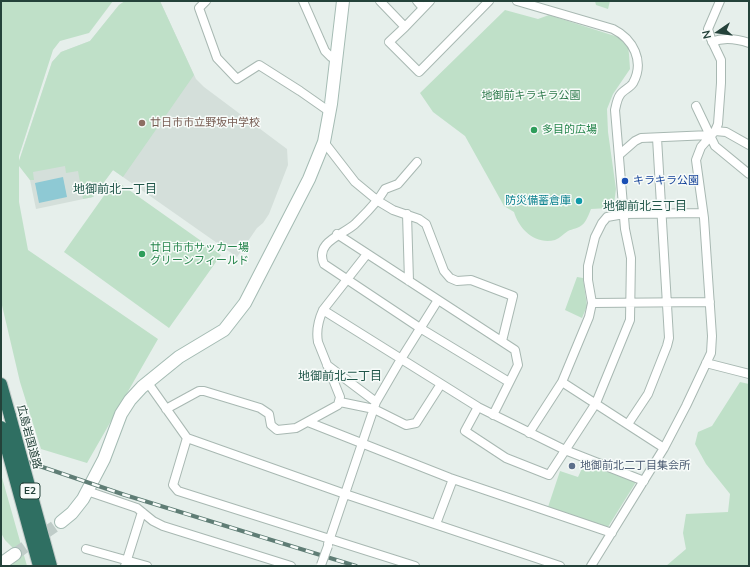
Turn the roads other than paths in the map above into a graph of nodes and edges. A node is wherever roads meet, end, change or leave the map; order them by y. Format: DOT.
graph roads {
  1 [pos="206,1"];
  2 [pos="303,1"];
  3 [pos="343,1"];
  4 [pos="380,1"];
  5 [pos="417,1"];
  6 [pos="430,1"];
  7 [pos="489,1"];
  8 [pos="517,1"];
  9 [pos="720,1"];
  10 [pos="423,8"];
  11 [pos="405,27"];
  12 [pos="712,42"];
  13 [pos="749,43"];
  14 [pos="337,58"];
  15 [pos="696,106"];
  16 [pos="330,112"];
  17 [pos="712,133"];
  18 [pos="657,138"];
  19 [pos="324,142"];
  20 [pos="749,145"];
  21 [pos="618,155"];
  22 [pos="416,162"];
  23 [pos="749,174"];
  24 [pos="378,201"];
  25 [pos="662,213"];
  26 [pos="703,213"];
  27 [pos="408,214"];
  28 [pos="624,214"];
  29 [pos="337,234"];
  30 [pos="367,254"];
  31 [pos="347,279"];
  32 [pos="409,281"];
  33 [pos="438,300"];
  34 [pos="667,302"];
  35 [pos="710,302"];
  36 [pos="592,303"];
  37 [pos="631,303"];
  38 [pos="323,310"];
  39 [pos="420,328"];
  40 [pos="502,341"];
  41 [pos="401,359"];
  42 [pos="706,363"];
  43 [pos="327,365"];
  44 [pos="749,374"];
  45 [pos="148,382"];
  46 [pos="509,382"];
  47 [pos="562,382"];
  48 [pos="1,384"];
  49 [pos="441,384"];
  50 [pos="340,402"];
  51 [pos="596,403"];
  52 [pos="375,406"];
  53 [pos="478,407"];
  54 [pos="166,409"];
  55 [pos="493,415"];
  56 [pos="308,422"];
  57 [pos="628,424"];
  58 [pos="1,427"];
  59 [pos="529,433"];
  60 [pos="187,438"];
  61 [pos="362,443"];
  62 [pos="664,448"];
  63 [pos="565,450"];
  64 [pos="453,479"];
  65 [pos="644,481"];
  66 [pos="87,491"];
  67 [pos="345,494"];
  68 [pos="142,512"];
  69 [pos="61,522"];
  70 [pos="436,524"];
  71 [pos="612,533"];
  72 [pos="329,543"];
  73 [pos="86,549"];
  74 [pos="15,554"];
  75 [pos="126,563"];
  76 [pos="1,565"];
  77 [pos="39,566"];
  78 [pos="51,566"];
  79 [pos="147,566"];
  80 [pos="291,566"];
  81 [pos="321,566"];
  82 [pos="415,566"];
  83 [pos="560,566"];
  84 [pos="591,566"];
  1 -- 16 [label="street"];
  2 -- 14 [label="street"];
  3 -- 14 [label="street"];
  4 -- 11 [label="street"];
  5 -- 10 [label="street"];
  6 -- 10 [label="street"];
  7 -- 11 [label="street"];
  8 -- 21 [label="street"];
  9 -- 12 [label="street"];
  10 -- 11 [label="street"];
  12 -- 13 [label="street"];
  12 -- 17 [label="street"];
  14 -- 16 [label="street"];
  15 -- 17 [label="street"];
  16 -- 19 [label="street"];
  17 -- 18 [label="street"];
  17 -- 20 [label="street"];
  17 -- 23 [label="street"];
  17 -- 26 [label="street"];
  18 -- 21 [label="street"];
  18 -- 25 [label="street"];
  19 -- 24 [label="street"];
  19 -- 45 [label="street"];
  21 -- 28 [label="street"];
  22 -- 24 [label="street"];
  24 -- 27 [label="street"];
  24 -- 29 [label="street"];
  25 -- 26 [label="street"];
  25 -- 28 [label="street"];
  25 -- 34 [label="street"];
  26 -- 35 [label="street"];
  27 -- 32 [label="street"];
  27 -- 40 [label="street"];
  28 -- 36 [label="street"];
  28 -- 37 [label="street"];
  29 -- 30 [label="street"];
  29 -- 31 [label="street"];
  30 -- 31 [label="street"];
  30 -- 32 [label="street"];
  31 -- 38 [label="street"];
  31 -- 39 [label="street"];
  32 -- 33 [label="street"];
  33 -- 39 [label="street"];
  33 -- 40 [label="street"];
  34 -- 35 [label="street"];
  34 -- 37 [label="street"];
  34 -- 57 [label="street"];
  35 -- 42 [label="street"];
  36 -- 37 [label="street"];
  36 -- 47 [label="street"];
  37 -- 51 [label="street"];
  38 -- 41 [label="street"];
  38 -- 43 [label="street"];
  39 -- 41 [label="street"];
  39 -- 46 [label="street"];
  40 -- 46 [label="street"];
  41 -- 49 [label="street"];
  41 -- 52 [label="street"];
  42 -- 44 [label="street"];
  42 -- 62 [label="street"];
  43 -- 50 [label="street"];
  43 -- 52 [label="street"];
  45 -- 54 [label="street"];
  45 -- 66 [label="street"];
  46 -- 55 [label="street"];
  47 -- 51 [label="street"];
  47 -- 59 [label="street"];
  48 -- 78 [label="highway, 広島岩国道路 / E2, bridge"];
  49 -- 52 [label="street"];
  49 -- 53 [label="street"];
  50 -- 52 [label="street"];
  50 -- 56 [label="street"];
  51 -- 57 [label="street"];
  51 -- 63 [label="street"];
  52 -- 61 [label="street"];
  53 -- 55 [label="street"];
  53 -- 63 [label="street"];
  54 -- 56 [label="street"];
  54 -- 60 [label="street"];
  55 -- 59 [label="street"];
  56 -- 61 [label="street"];
  57 -- 62 [label="street"];
  58 -- 77 [label="highway, E2, bridge"];
  59 -- 63 [label="street"];
  60 -- 67 [label="street"];
  60 -- 72 [label="street"];
  61 -- 64 [label="street"];
  61 -- 67 [label="street"];
  62 -- 65 [label="street"];
  63 -- 65 [label="street"];
  64 -- 70 [label="street"];
  64 -- 71 [label="street"];
  65 -- 71 [label="street"];
  66 -- 68 [label="street"];
  66 -- 69 [label="street"];
  67 -- 70 [label="street"];
  67 -- 72 [label="street"];
  68 -- 75 [label="street"];
  68 -- 80 [label="street"];
  70 -- 83 [label="street"];
  71 -- 84 [label="street"];
  72 -- 81 [label="street, bridge"];
  72 -- 82 [label="street"];
  73 -- 75 [label="street"];
  74 -- 76 [label="street"];
  75 -- 79 [label="street"];
}
